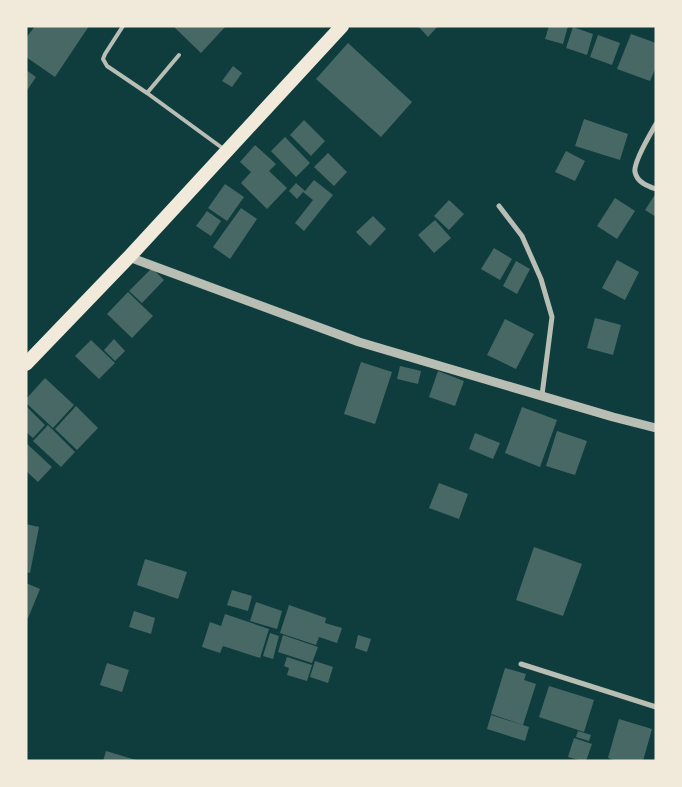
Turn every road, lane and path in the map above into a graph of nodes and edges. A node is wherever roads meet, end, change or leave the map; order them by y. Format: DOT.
graph roads {
  1 [pos="123,26"];
  2 [pos="342,26"];
  3 [pos="179,55"];
  4 [pos="147,93"];
  5 [pos="656,124"];
  6 [pos="226,151"];
  7 [pos="656,189"];
  8 [pos="499,206"];
  9 [pos="129,257"];
  10 [pos="26,364"];
  11 [pos="542,395"];
  12 [pos="656,428"];
  13 [pos="521,664"];
  14 [pos="656,706"];
  1 -- 4 [label="lane"];
  2 -- 6 [label="highway"];
  3 -- 4 [label="lane"];
  4 -- 6 [label="lane"];
  5 -- 7 [label="street"];
  6 -- 9 [label="highway"];
  8 -- 11 [label="street"];
  9 -- 10 [label="highway"];
  9 -- 11 [label="street"];
  11 -- 12 [label="street"];
  13 -- 14 [label="street"];
}
